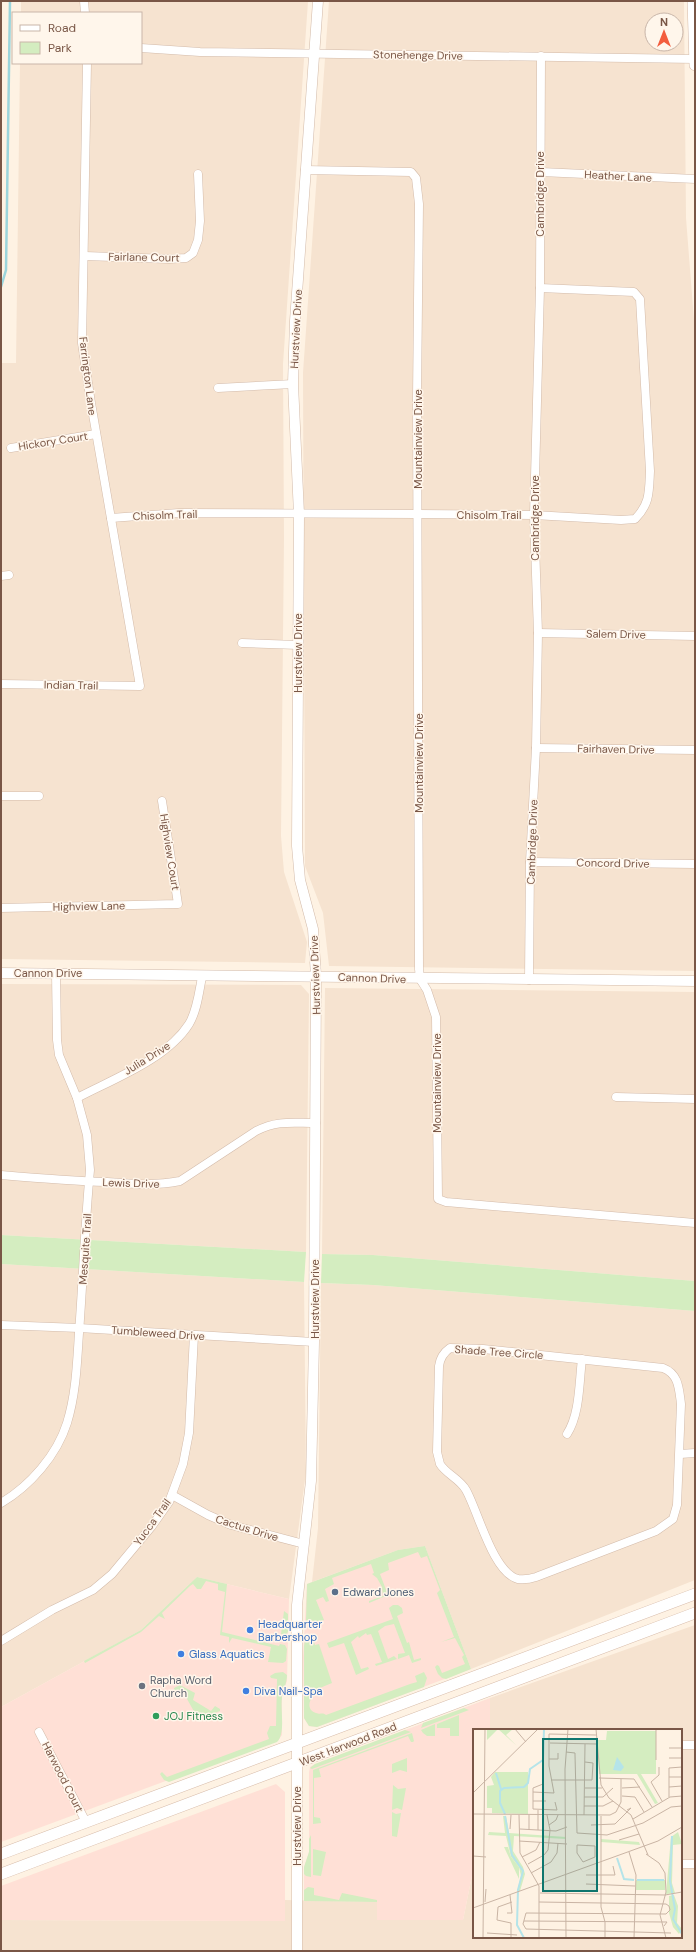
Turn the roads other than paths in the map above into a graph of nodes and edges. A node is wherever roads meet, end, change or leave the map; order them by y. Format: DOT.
graph roads {
  1 [pos="84,1"];
  2 [pos="318,1"];
  3 [pos="693,1"];
  4 [pos="85,12"];
  5 [pos="142,48"];
  6 [pos="314,53"];
  7 [pos="541,56"];
  8 [pos="695,59"];
  9 [pos="87,64"];
  10 [pos="695,65"];
  11 [pos="305,170"];
  12 [pos="541,172"];
  13 [pos="198,174"];
  14 [pos="695,179"];
  15 [pos="84,256"];
  16 [pos="540,288"];
  17 [pos="293,384"];
  18 [pos="218,388"];
  19 [pos="96,434"];
  20 [pos="11,448"];
  21 [pos="299,514"];
  22 [pos="418,514"];
  23 [pos="534,515"];
  24 [pos="111,518"];
  25 [pos="538,632"];
  26 [pos="695,636"];
  27 [pos="242,643"];
  28 [pos="298,645"];
  29 [pos="1,684"];
  30 [pos="140,686"];
  31 [pos="536,748"];
  32 [pos="695,750"];
  33 [pos="1,796"];
  34 [pos="39,796"];
  35 [pos="162,801"];
  36 [pos="530,862"];
  37 [pos="695,864"];
  38 [pos="178,904"];
  39 [pos="1,908"];
  40 [pos="1,973"];
  41 [pos="56,973"];
  42 [pos="316,976"];
  43 [pos="202,977"];
  44 [pos="420,979"];
  45 [pos="529,980"];
  46 [pos="695,982"];
  47 [pos="616,1097"];
  48 [pos="77,1098"];
  49 [pos="695,1098"];
  50 [pos="316,1123"];
  51 [pos="1,1175"];
  52 [pos="89,1182"];
  53 [pos="695,1223"];
  54 [pos="1,1325"];
  55 [pos="79,1328"];
  56 [pos="194,1335"];
  57 [pos="314,1342"];
  58 [pos="582,1359"];
  59 [pos="567,1434"];
  60 [pos="695,1453"];
  61 [pos="680,1454"];
  62 [pos="172,1495"];
  63 [pos="1,1503"];
  64 [pos="304,1544"];
  65 [pos="695,1594"];
  66 [pos="695,1613"];
  67 [pos="1,1642"];
  68 [pos="39,1732"];
  69 [pos="297,1742"];
  70 [pos="682,1745"];
  71 [pos="695,1745"];
  72 [pos="297,1763"];
  73 [pos="86,1822"];
  74 [pos="1,1854"];
  75 [pos="682,1864"];
  76 [pos="695,1864"];
  77 [pos="1,1874"];
  78 [pos="297,1951"];
  1 -- 4 [label="street"];
  2 -- 6 [label="street, Hurstview Drive"];
  3 -- 8 [label="main road"];
  5 -- 6 [label="street, Stonehenge Drive"];
  6 -- 7 [label="street, Stonehenge Drive"];
  6 -- 11 [label="street, Hurstview Drive"];
  7 -- 8 [label="street, Stonehenge Drive"];
  7 -- 12 [label="street, Cambridge Drive"];
  8 -- 10 [label="main road"];
  9 -- 15 [label="street, Farrington Lane"];
  11 -- 17 [label="street, Hurstview Drive"];
  11 -- 22 [label="street, Mountainview Drive"];
  12 -- 14 [label="street, Heather Lane"];
  12 -- 16 [label="street, Cambridge Drive"];
  13 -- 15 [label="street, Fairlane Court"];
  15 -- 19 [label="street, Farrington Lane"];
  16 -- 23 [label="street, Cambridge Drive"];
  16 -- 23 [label="street, Chisolm Trail"];
  17 -- 18 [label="street"];
  17 -- 21 [label="street, Hurstview Drive"];
  19 -- 20 [label="street, Hickory Court"];
  19 -- 24 [label="street, Farrington Lane"];
  21 -- 22 [label="street, Chisolm Trail"];
  21 -- 24 [label="street, Chisolm Trail"];
  21 -- 28 [label="street, Hurstview Drive"];
  22 -- 23 [label="street, Chisolm Trail"];
  22 -- 44 [label="street, Mountainview Drive"];
  23 -- 25 [label="street, Cambridge Drive"];
  24 -- 30 [label="street, Farrington Lane"];
  25 -- 26 [label="street, Salem Drive"];
  25 -- 31 [label="street, Cambridge Drive"];
  27 -- 28 [label="street"];
  28 -- 42 [label="street, Hurstview Drive"];
  29 -- 30 [label="street, Indian Trail"];
  31 -- 32 [label="street, Fairhaven Drive"];
  31 -- 36 [label="street, Cambridge Drive"];
  33 -- 34 [label="street"];
  35 -- 38 [label="street, Highview Court"];
  36 -- 37 [label="street, Concord Drive"];
  36 -- 45 [label="street, Cambridge Drive"];
  38 -- 39 [label="street, Highview Lane"];
  40 -- 41 [label="street, Cannon Drive"];
  41 -- 43 [label="street, Cannon Drive"];
  41 -- 48 [label="street, Mesquite Trail"];
  42 -- 43 [label="street, Cannon Drive"];
  42 -- 44 [label="street, Cannon Drive"];
  42 -- 50 [label="street, Hurstview Drive"];
  43 -- 48 [label="street, Julia Drive"];
  44 -- 45 [label="street, Cannon Drive"];
  44 -- 53 [label="street, Mountainview Drive"];
  45 -- 46 [label="street, Cannon Drive"];
  47 -- 49 [label="street"];
  48 -- 52 [label="street, Mesquite Trail"];
  50 -- 52 [label="street, Lewis Drive"];
  50 -- 57 [label="street, Hurstview Drive"];
  51 -- 52 [label="street, Lewis Drive"];
  52 -- 55 [label="street, Mesquite Trail"];
  54 -- 55 [label="street, Tumbleweed Drive"];
  55 -- 56 [label="street, Tumbleweed Drive"];
  55 -- 63 [label="street, Mesquite Trail"];
  56 -- 57 [label="street, Tumbleweed Drive"];
  56 -- 62 [label="street, Yucca Trail"];
  57 -- 64 [label="street, Hurstview Drive"];
  58 -- 59 [label="street"];
  58 -- 61 [label="street, Shade Tree Circle"];
  58 -- 61 [label="street, Shade Tree Circle"];
  60 -- 61 [label="street"];
  62 -- 64 [label="street, Cactus Drive"];
  62 -- 67 [label="street, Yucca Trail"];
  64 -- 69 [label="street, Hurstview Drive"];
  65 -- 69 [label="main road, West Harwood Road"];
  66 -- 72 [label="main road, West Harwood Road"];
  68 -- 73 [label="street, Harwood Court"];
  69 -- 72 [label="street, Hurstview Drive"];
  69 -- 73 [label="main road, West Harwood Road"];
  70 -- 71 [label="street"];
  72 -- 77 [label="main road, West Harwood Road"];
  72 -- 78 [label="street, Hurstview Drive"];
  73 -- 74 [label="main road, West Harwood Road"];
  75 -- 76 [label="street"];
}
